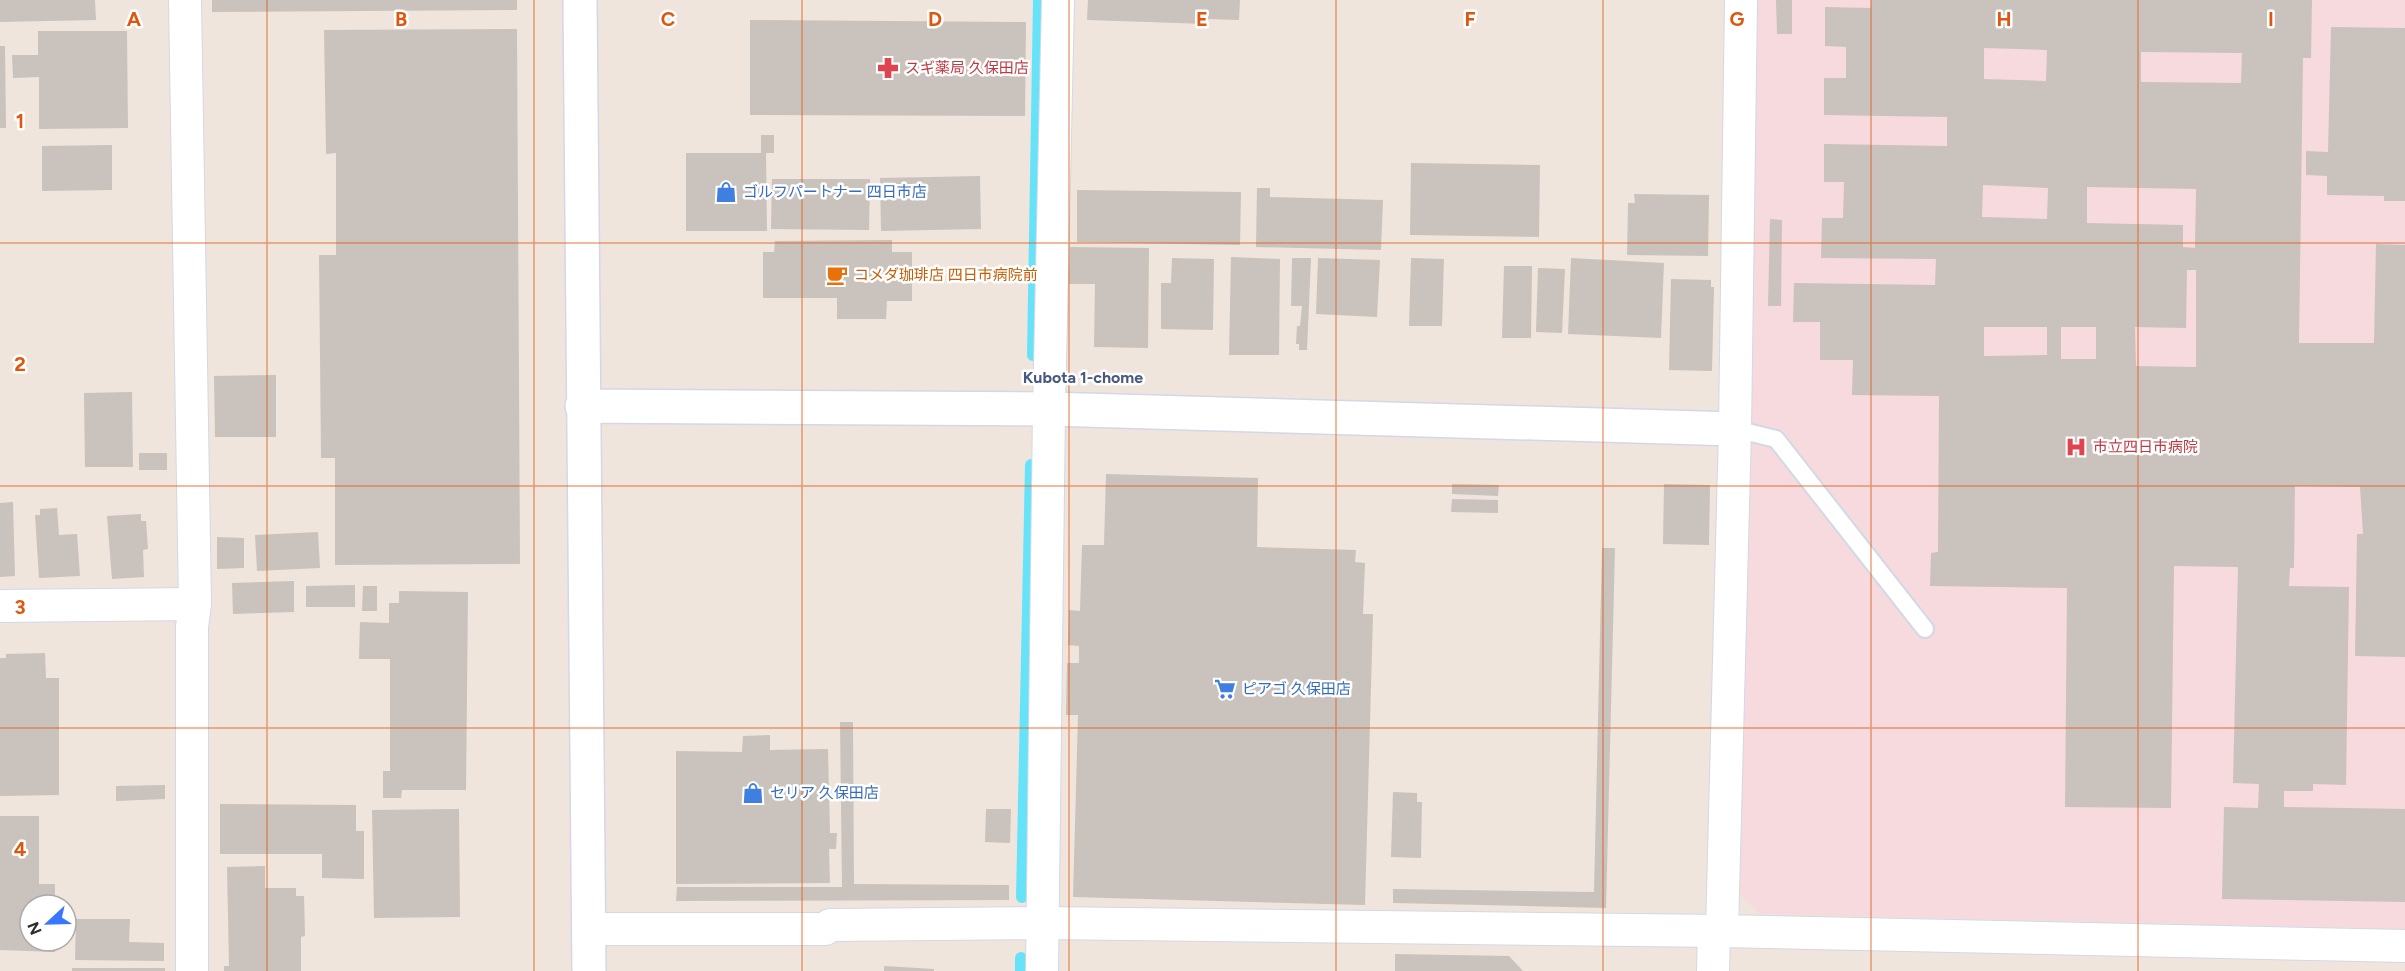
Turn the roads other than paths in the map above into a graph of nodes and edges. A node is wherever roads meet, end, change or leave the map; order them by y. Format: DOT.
graph roads {
  1 [pos="185,0"];
  2 [pos="580,0"];
  3 [pos="1058,0"];
  4 [pos="1741,0"];
  5 [pos="582,406"];
  6 [pos="1049,409"];
  7 [pos="1735,429"];
  8 [pos="195,604"];
  9 [pos="0,606"];
  10 [pos="1925,628"];
  11 [pos="1043,922"];
  12 [pos="590,929"];
  13 [pos="1718,931"];
  14 [pos="2405,946"];
  15 [pos="2405,951"];
  16 [pos="192,971"];
  17 [pos="590,971"];
  18 [pos="1042,971"];
  19 [pos="1713,971"];
  20 [pos="2405,971"];
  1 -- 8 [label="street"];
  2 -- 5 [label="street"];
  3 -- 6 [label="street"];
  4 -- 7 [label="street"];
  5 -- 6 [label="street"];
  5 -- 12 [label="street"];
  6 -- 7 [label="street"];
  6 -- 11 [label="street"];
  7 -- 10 [label="lane"];
  7 -- 13 [label="street"];
  8 -- 9 [label="street"];
  8 -- 16 [label="street"];
  11 -- 12 [label="street"];
  11 -- 13 [label="street"];
  11 -- 18 [label="street"];
  12 -- 17 [label="street"];
  13 -- 14 [label="street"];
  13 -- 19 [label="street"];
  15 -- 20 [label="street"];
}
